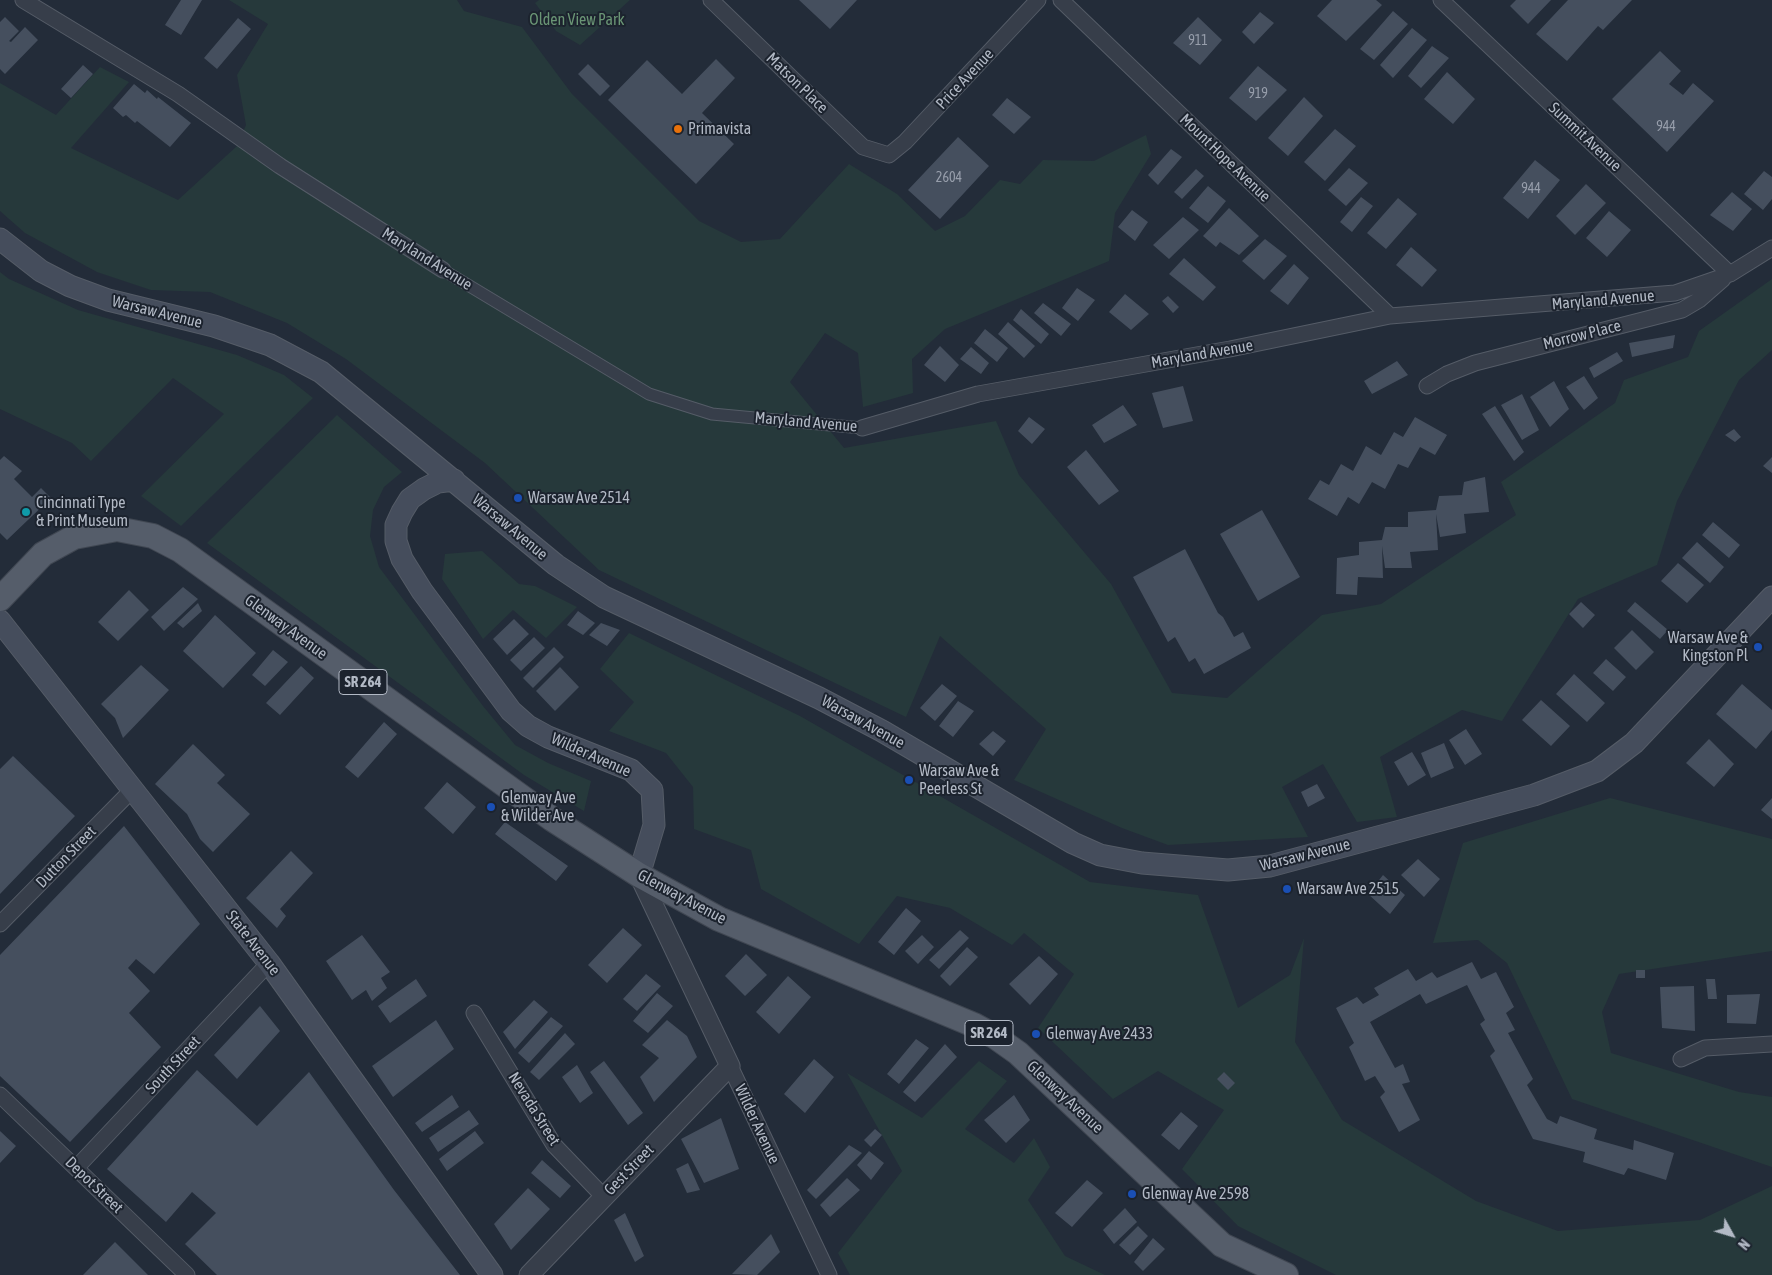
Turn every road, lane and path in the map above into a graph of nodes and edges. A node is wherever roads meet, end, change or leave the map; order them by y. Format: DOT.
graph roads {
  1 [pos="23,0"];
  2 [pos="711,0"];
  3 [pos="1038,0"];
  4 [pos="1061,0"];
  5 [pos="1441,0"];
  6 [pos="889,155"];
  7 [pos="0,239"];
  8 [pos="1772,248"];
  9 [pos="443,270"];
  10 [pos="1730,274"];
  11 [pos="1390,316"];
  12 [pos="1427,386"];
  13 [pos="862,428"];
  14 [pos="454,480"];
  15 [pos="1772,597"];
  16 [pos="0,599"];
  17 [pos="0,621"];
  18 [pos="132,790"];
  19 [pos="638,874"];
  20 [pos="0,924"];
  21 [pos="269,963"];
  22 [pos="474,1013"];
  23 [pos="1772,1044"];
  24 [pos="1681,1059"];
  25 [pos="730,1066"];
  26 [pos="0,1095"];
  27 [pos="77,1167"];
  28 [pos="604,1197"];
  29 [pos="187,1275"];
  30 [pos="492,1275"];
  31 [pos="529,1275"];
  32 [pos="829,1275"];
  33 [pos="1286,1275"];
  1 -- 9 [label="street, Maryland Avenue"];
  2 -- 6 [label="street, Matson Place"];
  3 -- 6 [label="street, Price Avenue"];
  4 -- 11 [label="street, Mount Hope Avenue"];
  5 -- 10 [label="street, Summit Avenue"];
  7 -- 14 [label="main road, Warsaw Avenue"];
  8 -- 10 [label="street, Maryland Avenue"];
  9 -- 13 [label="street, Maryland Avenue"];
  10 -- 11 [label="street, Maryland Avenue"];
  10 -- 12 [label="street, Morrow Place"];
  11 -- 13 [label="street, Maryland Avenue"];
  14 -- 15 [label="main road, Warsaw Avenue"];
  14 -- 19 [label="main road, Wilder Avenue"];
  16 -- 19 [label="main road, Glenway Avenue / SR 264"];
  17 -- 18 [label="main road, State Avenue"];
  18 -- 20 [label="street, Dutton Street"];
  18 -- 21 [label="main road, State Avenue"];
  19 -- 25 [label="street, Wilder Avenue"];
  19 -- 33 [label="main road, Glenway Avenue / SR 264"];
  21 -- 27 [label="street, South Street"];
  21 -- 30 [label="main road, State Avenue"];
  22 -- 28 [label="street, Nevada Street"];
  23 -- 24 [label="street"];
  25 -- 28 [label="street, Gest Street"];
  25 -- 32 [label="street, Wilder Avenue"];
  26 -- 27 [label="street, Depot Street"];
  27 -- 29 [label="street, Depot Street"];
  28 -- 31 [label="street, Gest Street"];
}
